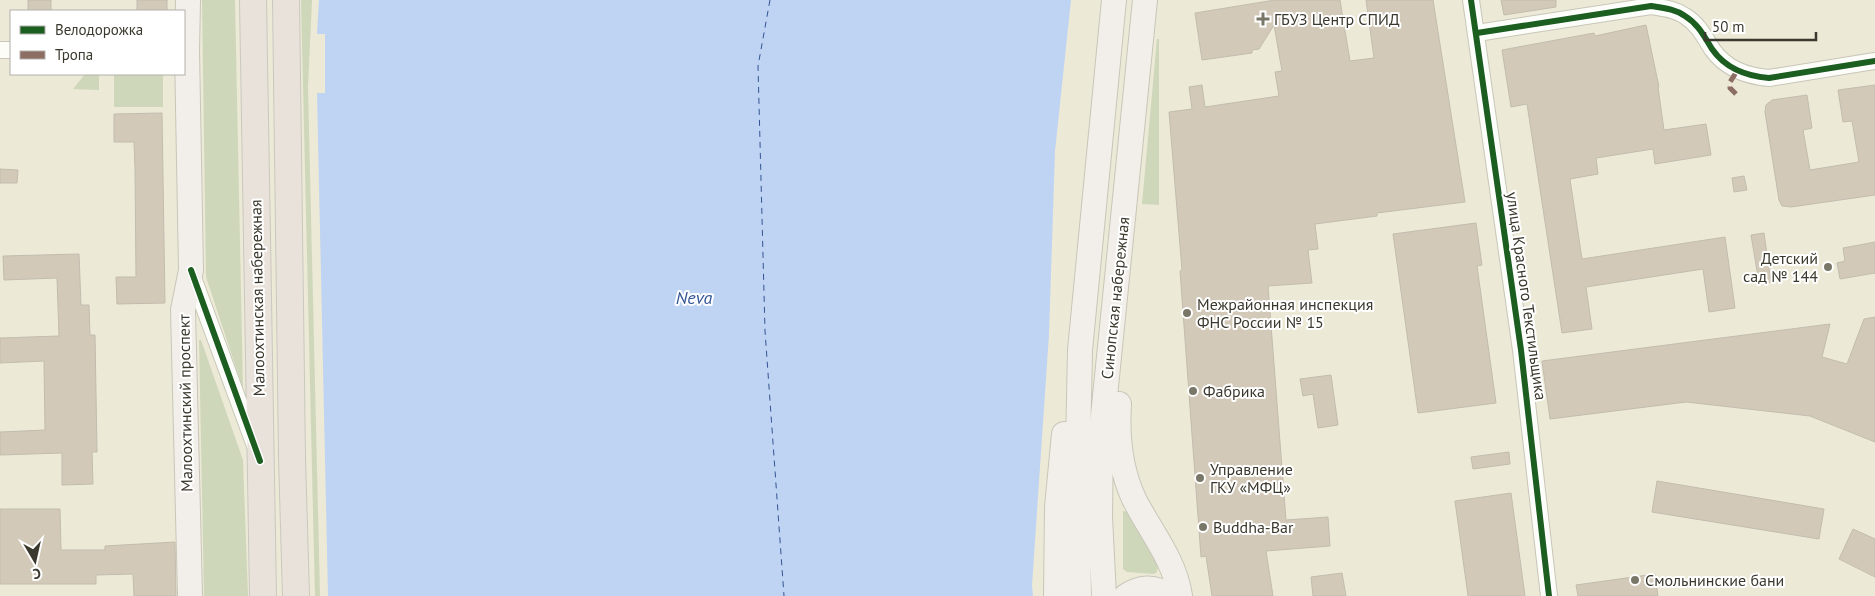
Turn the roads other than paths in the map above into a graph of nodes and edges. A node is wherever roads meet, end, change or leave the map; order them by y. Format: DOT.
graph roads {
  1 [pos="188,0"];
  2 [pos="252,0"];
  3 [pos="286,0"];
  4 [pos="1114,0"];
  5 [pos="1145,0"];
  6 [pos="1471,0"];
  7 [pos="1477,33"];
  8 [pos="185,51"];
  9 [pos="1875,60"];
  10 [pos="191,270"];
  11 [pos="1112,335"];
  12 [pos="1078,390"];
  13 [pos="260,461"];
  14 [pos="190,596"];
  15 [pos="263,596"];
  16 [pos="296,596"];
  17 [pos="1056,596"];
  18 [pos="1079,596"];
  19 [pos="1104,596"];
  20 [pos="1126,596"];
  21 [pos="1168,596"];
  22 [pos="1180,596"];
  23 [pos="1548,596"];
  1 -- 8 [label="main road, Малоохтинский проспект"];
  2 -- 13 [label="main road, Малоохтинская набережная"];
  3 -- 16 [label="main road, Малоохтинская набережная"];
  4 -- 12 [label="main road, Синопская набережная"];
  5 -- 11 [label="main road, Синопская набережная"];
  6 -- 7 [label="street, улица Красного Текстильщика"];
  7 -- 9 [label="street"];
  7 -- 23 [label="street, улица Красного Текстильщика"];
  8 -- 10 [label="main road, Малоохтинский проспект"];
  10 -- 13 [label="street"];
  10 -- 14 [label="main road, Малоохтинский проспект"];
  11 -- 19 [label="main road, Синопская набережная"];
  11 -- 22 [label="main road"];
  12 -- 17 [label="main road"];
  12 -- 18 [label="main road, Синопская набережная"];
  13 -- 15 [label="main road, Малоохтинская набережная"];
  20 -- 21 [label="main road"];
}
